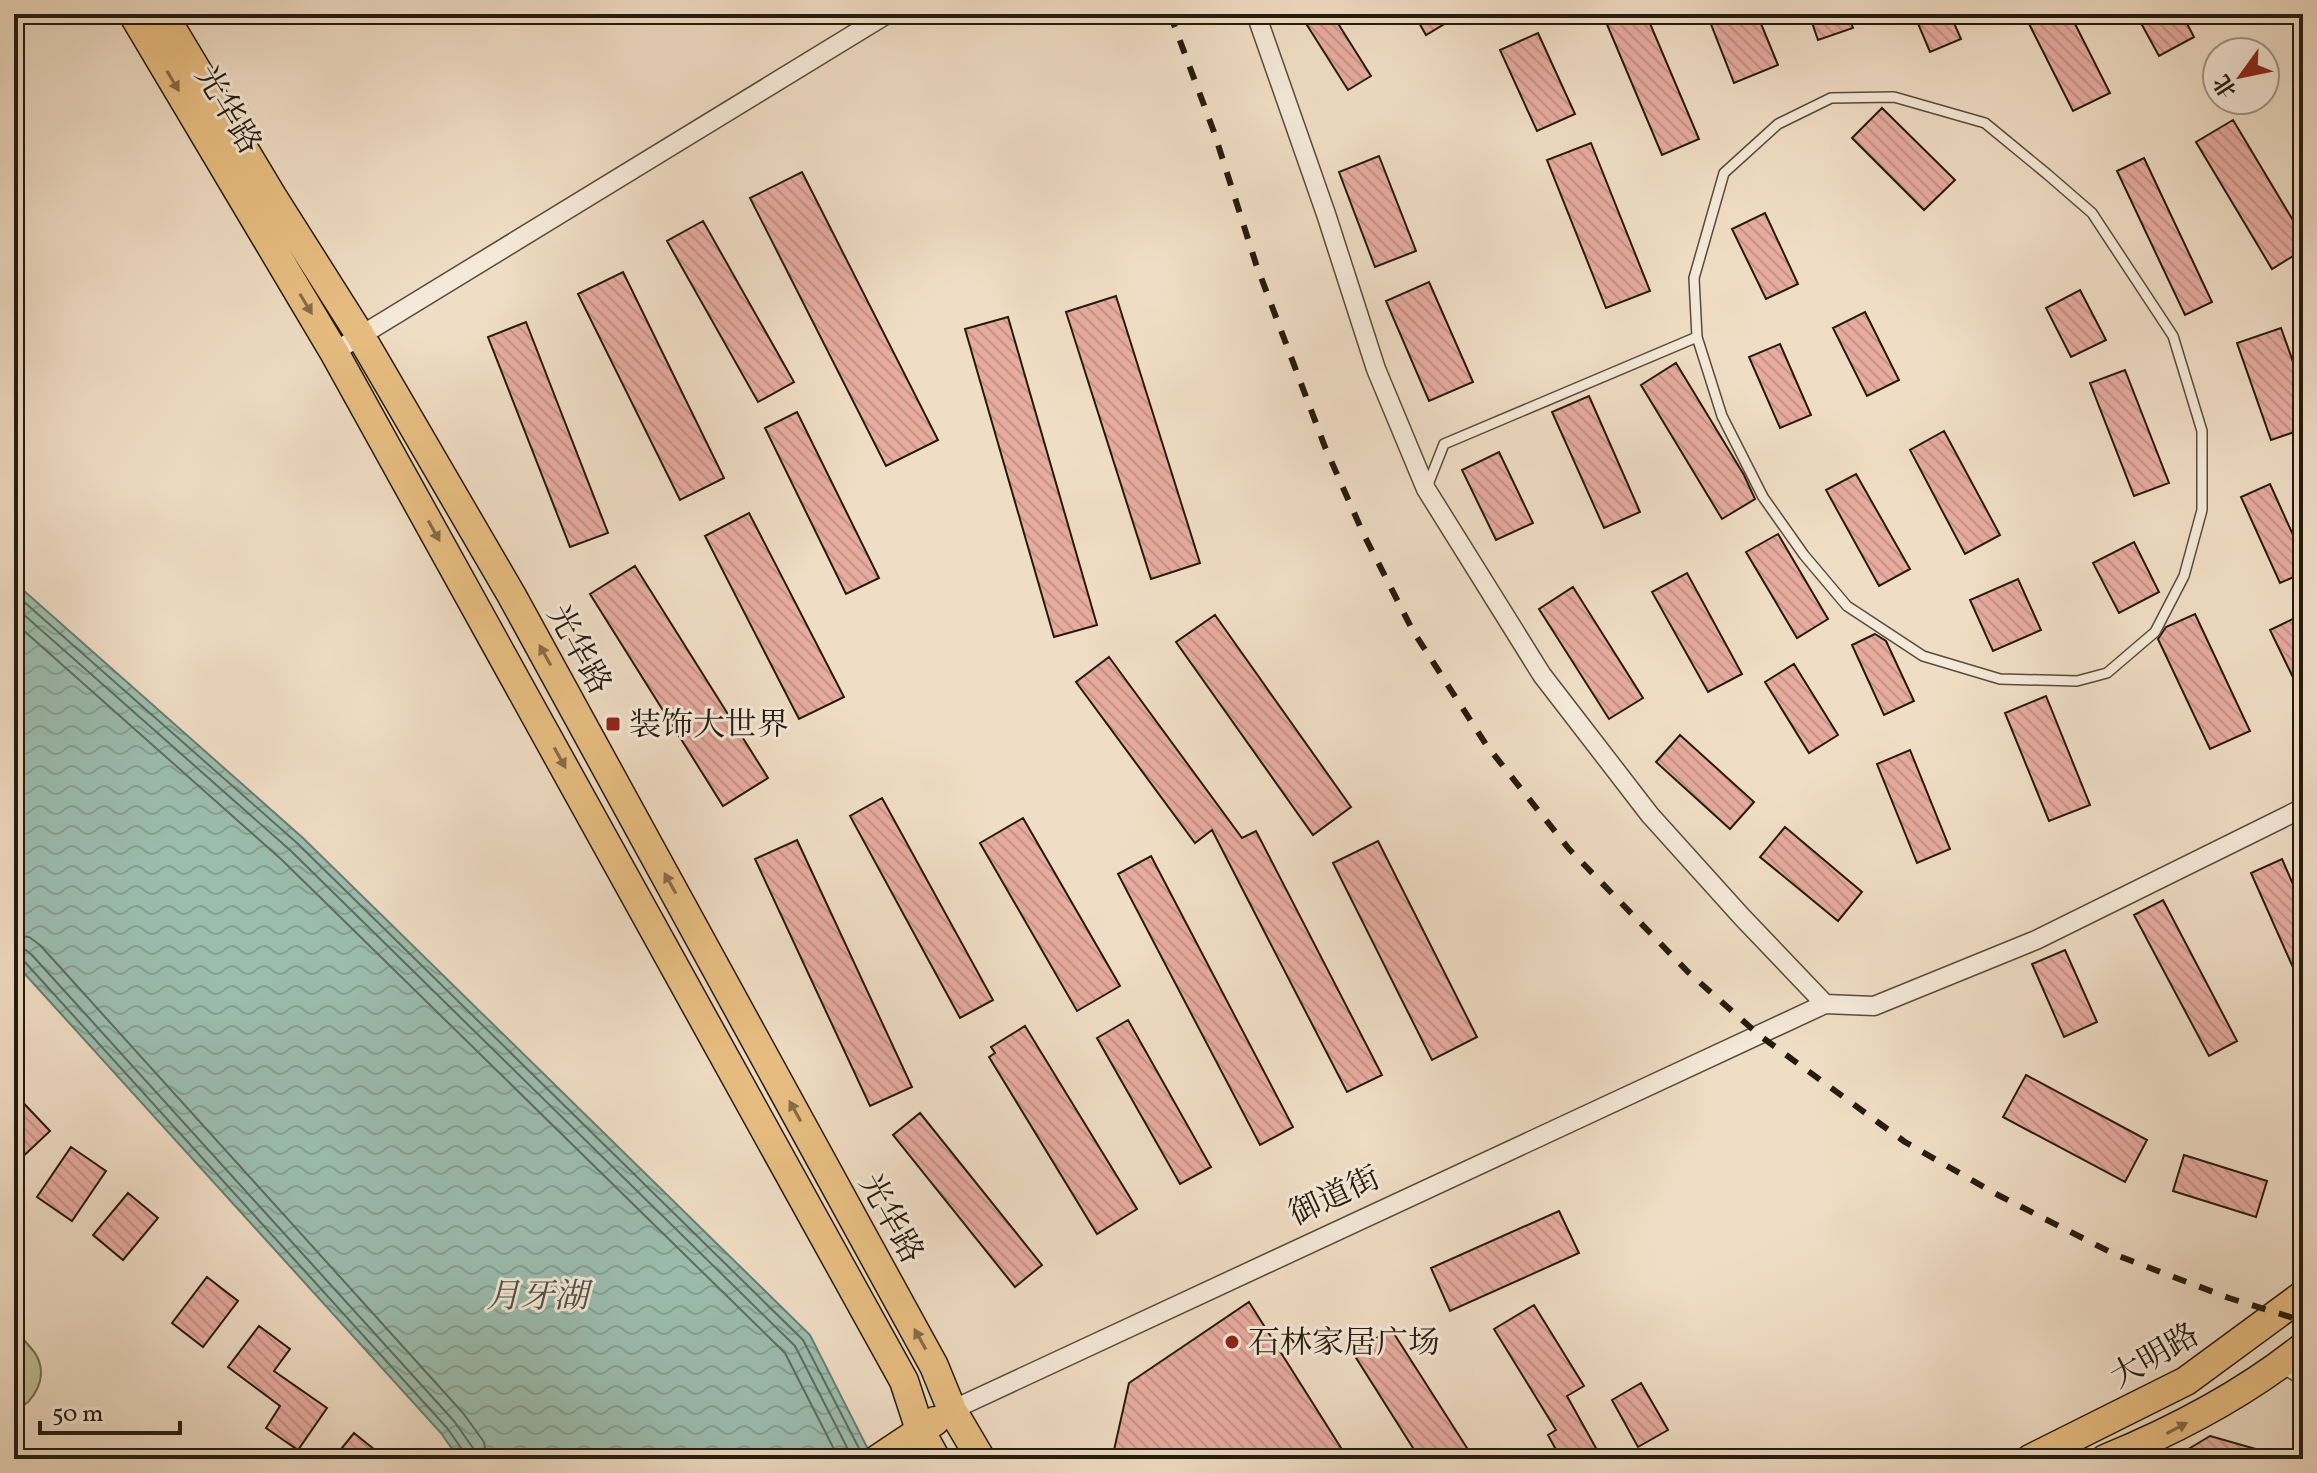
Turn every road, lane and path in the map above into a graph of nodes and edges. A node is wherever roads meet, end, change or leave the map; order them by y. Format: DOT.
graph roads {
  1 [pos="133,14"];
  2 [pos="163,14"];
  3 [pos="887,14"];
  4 [pos="1256,14"];
  5 [pos="360,335"];
  6 [pos="1697,337"];
  7 [pos="334,352"];
  8 [pos="1426,489"];
  9 [pos="2303,808"];
  10 [pos="1825,1004"];
  11 [pos="2303,1295"];
  12 [pos="2296,1362"];
  13 [pos="952,1410"];
  14 [pos="920,1430"];
  15 [pos="878,1459"];
  16 [pos="936,1459"];
  17 [pos="981,1459"];
  18 [pos="2030,1459"];
  19 [pos="2105,1459"];
  1 -- 7 [label="main road, 光华路, one-way"];
  2 -- 5 [label="main road, 光华路"];
  3 -- 5 [label="street"];
  4 -- 8 [label="street"];
  5 -- 7 [label="street"];
  13 -- 5 [label="main road, 光华路, one-way"];
  6 -- 6 [label="lane"];
  6 -- 8 [label="lane"];
  7 -- 14 [label="main road, 光华路, one-way"];
  8 -- 10 [label="street"];
  9 -- 10 [label="street"];
  10 -- 13 [label="street, 御道街"];
  11 -- 18 [label="main road, 大明路"];
  19 -- 12 [label="main road, one-way"];
  13 -- 14 [label="main road"];
  13 -- 17 [label="main road, 光华路"];
  14 -- 15 [label="main road"];
  14 -- 16 [label="main road, 光华路"];
}
